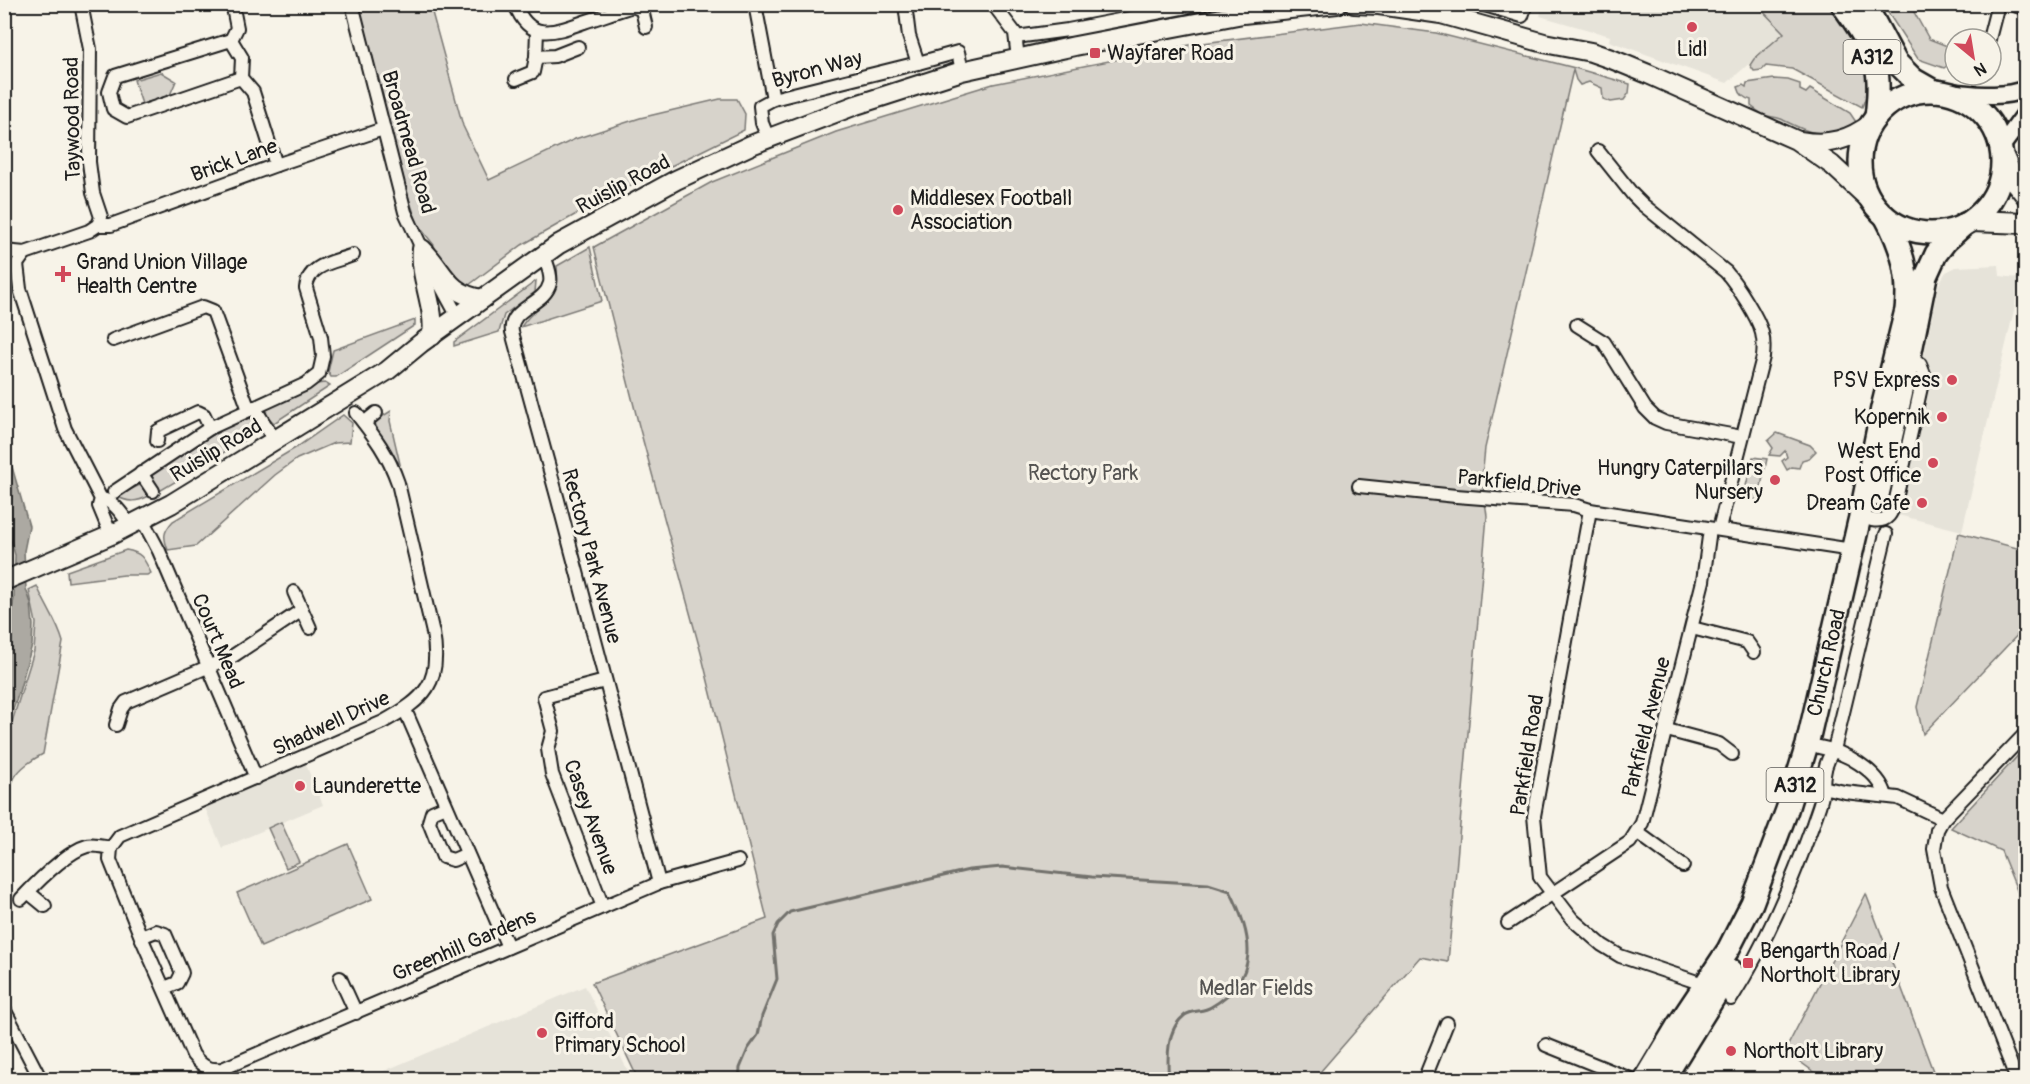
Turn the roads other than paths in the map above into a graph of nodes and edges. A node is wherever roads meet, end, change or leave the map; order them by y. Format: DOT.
graph roads {
  1 [pos="81,4"];
  2 [pos="352,4"];
  3 [pos="514,4"];
  4 [pos="755,4"];
  5 [pos="905,4"];
  6 [pos="993,4"];
  7 [pos="1202,4"];
  8 [pos="1337,4"];
  9 [pos="1354,4"];
  10 [pos="1481,4"];
  11 [pos="1842,4"];
  12 [pos="1865,4"];
  13 [pos="1998,4"];
  14 [pos="2011,4"];
  15 [pos="233,8"];
  16 [pos="1443,9"];
  17 [pos="2025,9"];
  18 [pos="1524,10"];
  19 [pos="646,27"];
  20 [pos="1992,27"];
  21 [pos="537,31"];
  22 [pos="1016,37"];
  23 [pos="231,40"];
  24 [pos="578,47"];
  25 [pos="536,57"];
  26 [pos="1017,59"];
  27 [pos="918,63"];
  28 [pos="962,71"];
  29 [pos="241,78"];
  30 [pos="516,79"];
  31 [pos="2025,89"];
  32 [pos="1940,92"];
  33 [pos="773,99"];
  34 [pos="2025,113"];
  35 [pos="1874,120"];
  36 [pos="383,129"];
  37 [pos="768,138"];
  38 [pos="1796,140"];
  39 [pos="2001,150"];
  40 [pos="1598,151"];
  41 [pos="276,165"];
  42 [pos="2025,195"];
  43 [pos="1880,210"];
  44 [pos="1968,222"];
  45 [pos="2025,223"];
  46 [pos="98,225"];
  47 [pos="422,249"];
  48 [pos="4,251"];
  49 [pos="24,253"];
  50 [pos="353,255"];
  51 [pos="544,255"];
  52 [pos="482,299"];
  53 [pos="458,317"];
  54 [pos="1577,325"];
  55 [pos="432,336"];
  56 [pos="112,340"];
  57 [pos="251,409"];
  58 [pos="376,413"];
  59 [pos="210,428"];
  60 [pos="1743,437"];
  61 [pos="157,441"];
  62 [pos="275,441"];
  63 [pos="141,473"];
  64 [pos="1359,486"];
  65 [pos="153,491"];
  66 [pos="114,492"];
  67 [pos="101,499"];
  68 [pos="1590,510"];
  69 [pos="136,522"];
  70 [pos="1715,529"];
  71 [pos="111,535"];
  72 [pos="1852,550"];
  73 [pos="4,581"];
  74 [pos="294,592"];
  75 [pos="302,610"];
  76 [pos="310,628"];
  77 [pos="1692,628"];
  78 [pos="1754,652"];
  79 [pos="207,668"];
  80 [pos="605,681"];
  81 [pos="405,710"];
  82 [pos="116,725"];
  83 [pos="1666,730"];
  84 [pos="2025,734"];
  85 [pos="1827,749"];
  86 [pos="1732,754"];
  87 [pos="256,778"];
  88 [pos="1816,786"];
  89 [pos="1886,796"];
  90 [pos="446,806"];
  91 [pos="1943,819"];
  92 [pos="1638,833"];
  93 [pos="111,848"];
  94 [pos="467,855"];
  95 [pos="738,861"];
  96 [pos="1683,866"];
  97 [pos="659,883"];
  98 [pos="1553,892"];
  99 [pos="45,906"];
  100 [pos="603,907"];
  101 [pos="1508,923"];
  102 [pos="141,937"];
  103 [pos="508,947"];
  104 [pos="340,978"];
  105 [pos="1706,985"];
  106 [pos="164,988"];
  107 [pos="1731,999"];
  108 [pos="4,1010"];
  109 [pos="356,1013"];
  110 [pos="1447,1023"];
  111 [pos="1546,1044"];
  112 [pos="41,1080"];
  113 [pos="1424,1080"];
  114 [pos="1633,1080"];
  115 [pos="1645,1080"];
  116 [pos="1663,1080"];
  117 [pos="2017,1080"];
  1 -- 46 [label="street, Taywood Road"];
  2 -- 36 [label="street, Broadmead Road"];
  3 -- 21 [label="street"];
  4 -- 33 [label="street"];
  5 -- 27 [label="street"];
  6 -- 22 [label="street"];
  7 -- 22 [label="street"];
  8 -- 26 [label="main road, Ruislip Road"];
  9 -- 16 [label="main road"];
  10 -- 18 [label="street"];
  11 -- 35 [label="highway, A312"];
  12 -- 32 [label="highway, A312"];
  13 -- 20 [label="street"];
  14 -- 17 [label="street"];
  15 -- 23 [label="street"];
  16 -- 38 [label="main road"];
  19 -- 21 [label="street"];
  21 -- 25 [label="street"];
  22 -- 26 [label="street"];
  23 -- 29 [label="street"];
  23 -- 29 [label="street"];
  24 -- 25 [label="street"];
  25 -- 30 [label="street"];
  26 -- 28 [label="main road, Ruislip Road"];
  27 -- 28 [label="street, Byron Way"];
  27 -- 33 [label="street, Byron Way"];
  28 -- 37 [label="main road, Ruislip Road"];
  29 -- 41 [label="street"];
  31 -- 32 [label="street"];
  32 -- 35 [label="highway, A312"];
  32 -- 39 [label="highway, A312"];
  33 -- 37 [label="street, Byron Way"];
  34 -- 39 [label="street"];
  35 -- 38 [label="main road"];
  35 -- 43 [label="highway, A312"];
  36 -- 41 [label="street, Brick Lane"];
  36 -- 47 [label="street, Broadmead Road"];
  37 -- 51 [label="main road, Ruislip Road"];
  38 -- 43 [label="main road"];
  39 -- 42 [label="main road"];
  39 -- 44 [label="highway, A312"];
  40 -- 60 [label="street, Parkfield Avenue"];
  41 -- 46 [label="street, Brick Lane"];
  43 -- 44 [label="highway, A312"];
  43 -- 72 [label="highway, Church Road / A312"];
  44 -- 45 [label="main road"];
  44 -- 85 [label="highway, Church Road / A312"];
  46 -- 49 [label="street"];
  47 -- 52 [label="main road"];
  47 -- 53 [label="street, Broadmead Road"];
  47 -- 55 [label="main road"];
  48 -- 49 [label="street"];
  49 -- 67 [label="street"];
  50 -- 57 [label="street"];
  51 -- 52 [label="main road, Ruislip Road"];
  51 -- 80 [label="street, Rectory Park Avenue"];
  52 -- 53 [label="main road, Ruislip Road"];
  53 -- 55 [label="main road, Ruislip Road"];
  54 -- 60 [label="street"];
  55 -- 62 [label="main road, Ruislip Road"];
  56 -- 57 [label="street"];
  57 -- 59 [label="street"];
  57 -- 62 [label="street"];
  58 -- 81 [label="street, Shadwell Drive"];
  59 -- 61 [label="street"];
  59 -- 63 [label="street"];
  60 -- 70 [label="street, Parkfield Avenue"];
  62 -- 69 [label="main road, Ruislip Road"];
  63 -- 65 [label="street"];
  63 -- 66 [label="street"];
  64 -- 68 [label="street, Parkfield Drive"];
  67 -- 69 [label="street"];
  67 -- 71 [label="street"];
  68 -- 70 [label="street, Parkfield Drive"];
  68 -- 98 [label="street, Parkfield Road"];
  69 -- 71 [label="main road, Ruislip Road"];
  69 -- 79 [label="street, Court Mead"];
  70 -- 72 [label="street, Parkfield Drive"];
  70 -- 77 [label="street, Parkfield Avenue"];
  71 -- 73 [label="main road, Ruislip Road"];
  72 -- 105 [label="highway, Church Road / A312"];
  74 -- 75 [label="street"];
  75 -- 76 [label="street"];
  75 -- 79 [label="street"];
  77 -- 78 [label="street"];
  77 -- 83 [label="street, Parkfield Avenue"];
  79 -- 82 [label="street"];
  79 -- 87 [label="street, Court Mead"];
  80 -- 97 [label="street, Rectory Park Avenue"];
  80 -- 100 [label="street, Casey Avenue"];
  81 -- 87 [label="street, Shadwell Drive"];
  81 -- 90 [label="street"];
  83 -- 86 [label="street"];
  83 -- 92 [label="street, Parkfield Avenue"];
  84 -- 91 [label="street"];
  85 -- 88 [label="highway, Church Road / A312"];
  85 -- 89 [label="street"];
  87 -- 93 [label="street, Shadwell Drive"];
  88 -- 89 [label="street"];
  88 -- 107 [label="street, Church Road"];
  88 -- 116 [label="highway, Church Road / A312"];
  89 -- 91 [label="street"];
  90 -- 94 [label="street"];
  90 -- 94 [label="street"];
  91 -- 117 [label="street"];
  92 -- 96 [label="street"];
  92 -- 98 [label="street"];
  93 -- 99 [label="street"];
  93 -- 102 [label="street"];
  94 -- 103 [label="street"];
  95 -- 97 [label="street, Greenhill Gardens"];
  97 -- 100 [label="street, Greenhill Gardens"];
  98 -- 101 [label="street"];
  98 -- 105 [label="street, Parkfield Road"];
  100 -- 103 [label="street, Greenhill Gardens"];
  102 -- 106 [label="street"];
  102 -- 106 [label="street"];
  103 -- 109 [label="street, Greenhill Gardens"];
  104 -- 109 [label="street"];
  105 -- 115 [label="highway, Church Road / A312"];
  106 -- 109 [label="street, Greenhill Gardens"];
  108 -- 112 [label="street"];
  110 -- 113 [label="street"];
  111 -- 114 [label="street"];
}
